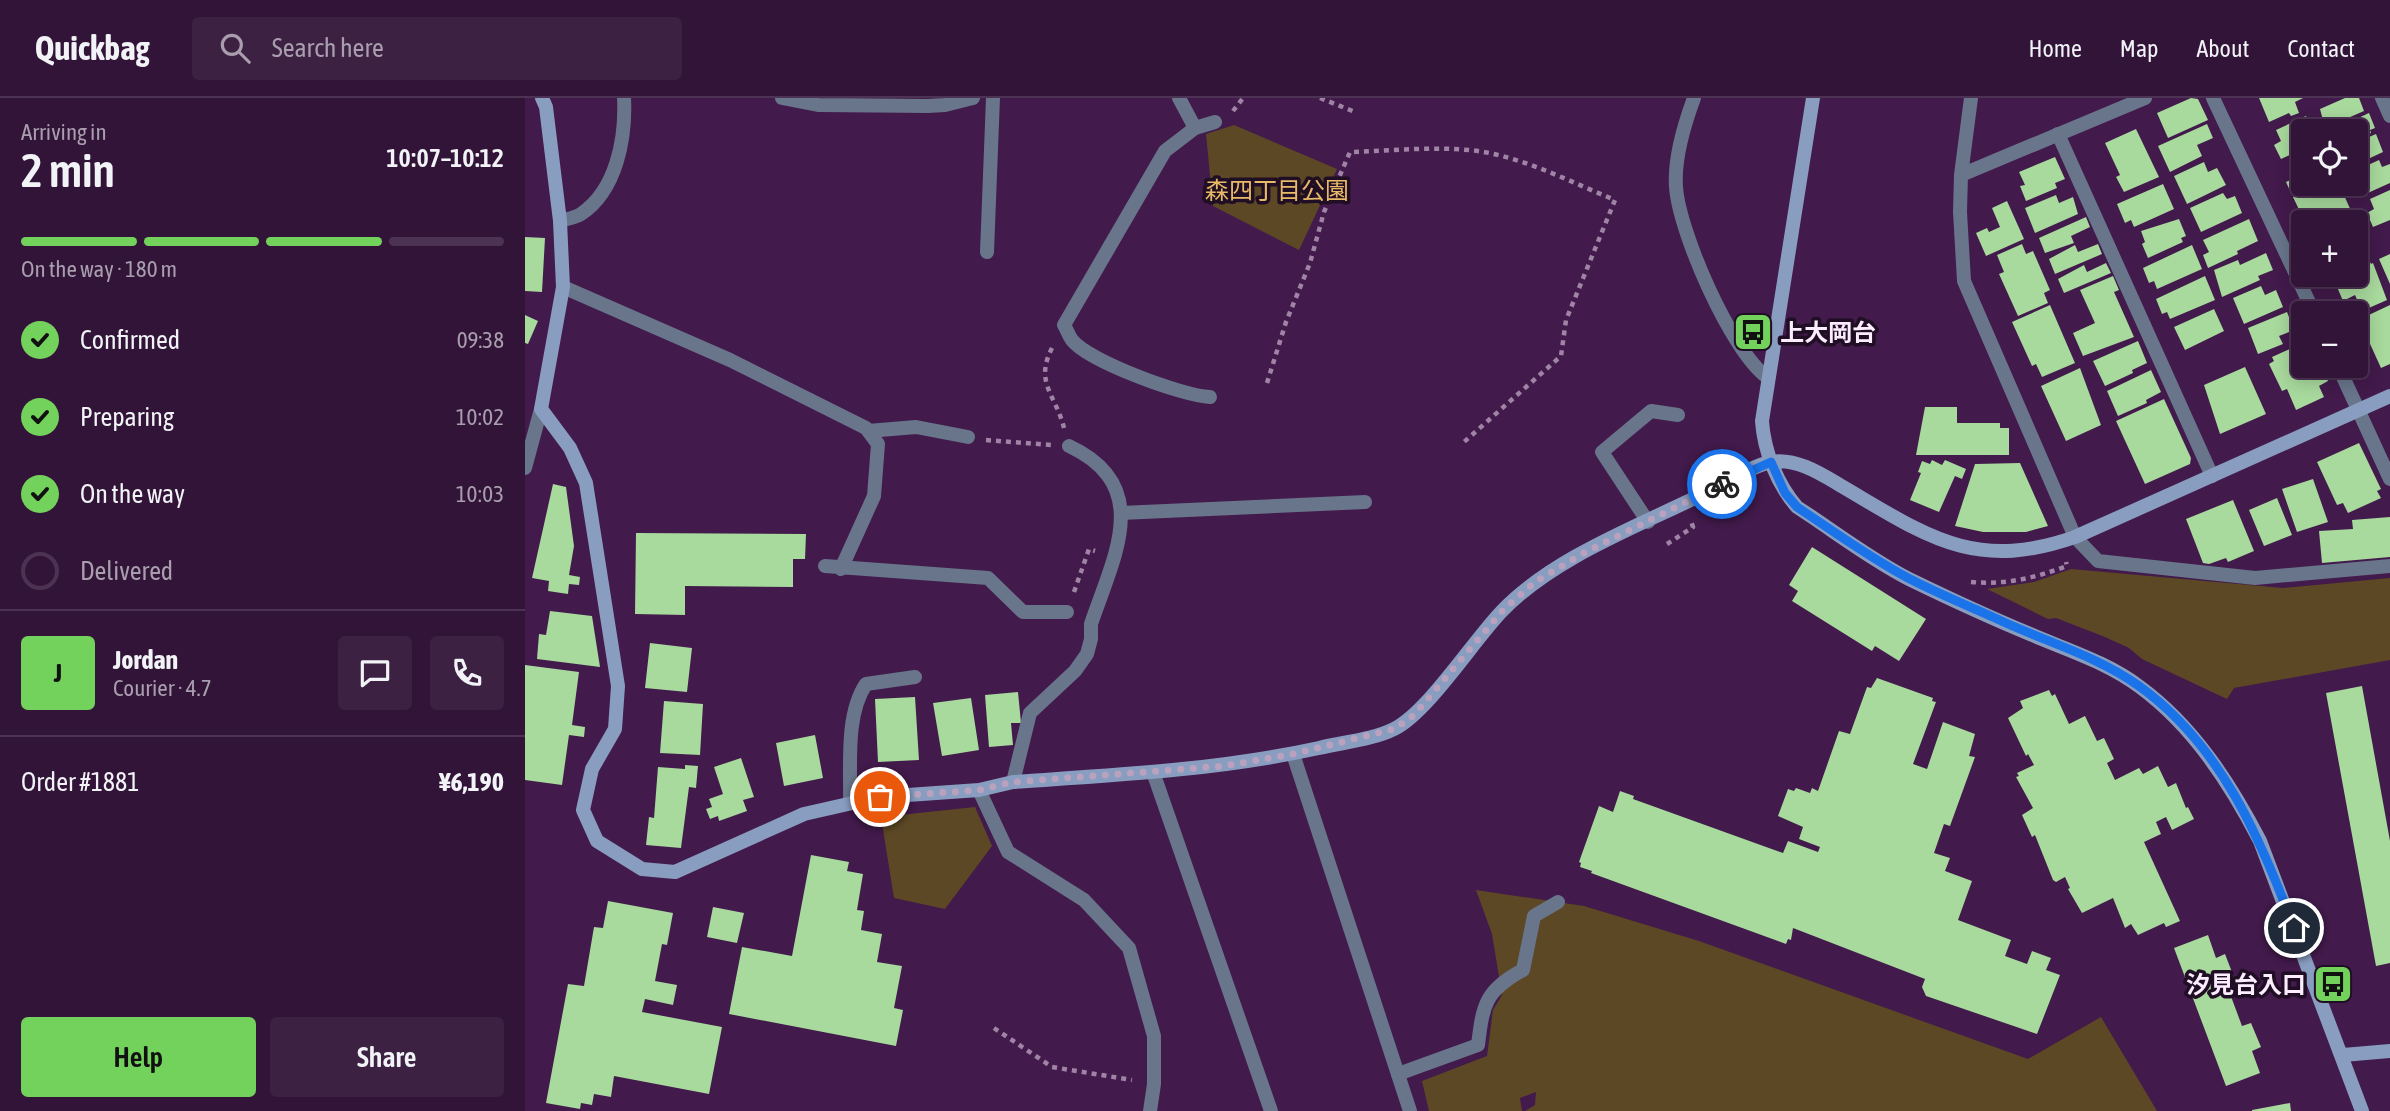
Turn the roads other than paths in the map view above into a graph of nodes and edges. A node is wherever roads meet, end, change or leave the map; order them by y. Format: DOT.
graph roads {
  1 [pos="542,98"];
  2 [pos="624,98"];
  3 [pos="782,98"];
  4 [pos="973,98"];
  5 [pos="993,98"];
  6 [pos="1179,98"];
  7 [pos="1694,98"];
  8 [pos="1814,98"];
  9 [pos="1971,98"];
  10 [pos="2145,98"];
  11 [pos="2213,98"];
  12 [pos="2382,98"];
  13 [pos="2390,116"];
  14 [pos="1215,121"];
  15 [pos="1195,128"];
  16 [pos="2058,134"];
  17 [pos="1961,175"];
  18 [pos="560,221"];
  19 [pos="987,253"];
  20 [pos="562,287"];
  21 [pos="2307,301"];
  22 [pos="1767,377"];
  23 [pos="2344,378"];
  24 [pos="2390,396"];
  25 [pos="1210,397"];
  26 [pos="541,409"];
  27 [pos="2359,410"];
  28 [pos="1678,415"];
  29 [pos="868,431"];
  30 [pos="968,437"];
  31 [pos="1069,446"];
  32 [pos="1771,462"];
  33 [pos="525,468"];
  34 [pos="2212,476"];
  35 [pos="2390,479"];
  36 [pos="1365,502"];
  37 [pos="1121,513"];
  38 [pos="1648,522"];
  39 [pos="2075,537"];
  40 [pos="825,566"];
  41 [pos="2390,566"];
  42 [pos="841,569"];
  43 [pos="1067,612"];
  44 [pos="915,677"];
  45 [pos="1293,754"];
  46 [pos="1153,772"];
  47 [pos="1013,782"];
  48 [pos="979,790"];
  49 [pos="850,803"];
  50 [pos="1558,902"];
  51 [pos="2390,1051"];
  52 [pos="2343,1055"];
  53 [pos="1398,1074"];
  54 [pos="1150,1111"];
  55 [pos="1271,1111"];
  56 [pos="1410,1111"];
  57 [pos="2362,1111"];
  1 -- 18 [label="street"];
  2 -- 18 [label="street"];
  3 -- 4 [label="street"];
  5 -- 19 [label="street"];
  6 -- 15 [label="street"];
  7 -- 22 [label="street"];
  8 -- 22 [label="street"];
  9 -- 17 [label="street"];
  10 -- 16 [label="street"];
  11 -- 21 [label="street"];
  12 -- 13 [label="street"];
  14 -- 15 [label="street"];
  15 -- 25 [label="street"];
  16 -- 17 [label="street"];
  16 -- 34 [label="street"];
  17 -- 39 [label="street"];
  18 -- 20 [label="street"];
  20 -- 26 [label="street"];
  20 -- 29 [label="street"];
  22 -- 32 [label="street"];
  23 -- 27 [label="street"];
  24 -- 27 [label="street"];
  26 -- 33 [label="street"];
  26 -- 49 [label="street"];
  27 -- 34 [label="street"];
  27 -- 35 [label="street"];
  28 -- 38 [label="street"];
  29 -- 30 [label="street"];
  29 -- 42 [label="street"];
  31 -- 37 [label="street"];
  32 -- 38 [label="street"];
  32 -- 39 [label="street"];
  32 -- 52 [label="street"];
  34 -- 39 [label="street"];
  36 -- 37 [label="street"];
  37 -- 47 [label="street"];
  38 -- 45 [label="street"];
  39 -- 41 [label="street"];
  40 -- 42 [label="street"];
  42 -- 43 [label="street"];
  44 -- 49 [label="street"];
  45 -- 46 [label="street"];
  45 -- 53 [label="street"];
  46 -- 47 [label="street"];
  46 -- 55 [label="street"];
  47 -- 48 [label="street"];
  48 -- 49 [label="street"];
  48 -- 54 [label="street"];
  50 -- 53 [label="street"];
  51 -- 52 [label="street"];
  52 -- 57 [label="street"];
  53 -- 56 [label="street"];
}
